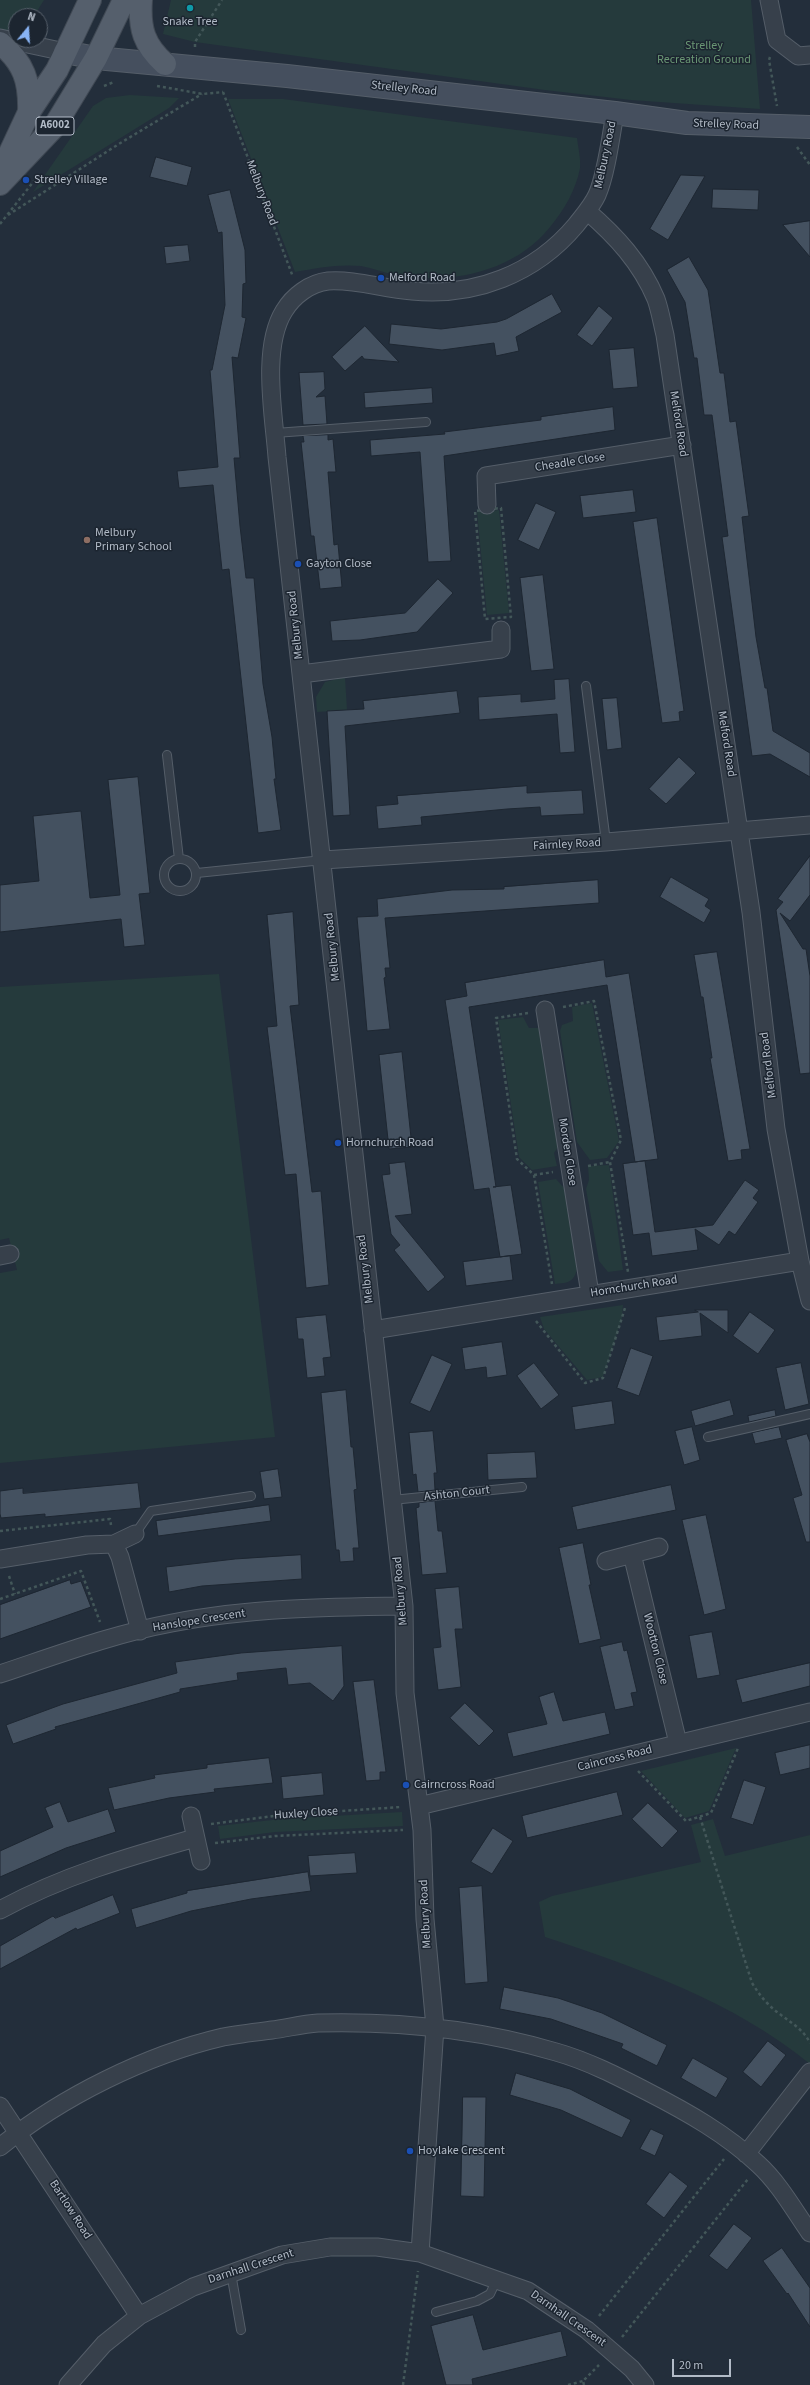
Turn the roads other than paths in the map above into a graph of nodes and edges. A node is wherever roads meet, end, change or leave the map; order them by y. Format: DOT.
graph roads {
  1 [pos="90,0"];
  2 [pos="124,0"];
  3 [pos="141,0"];
  4 [pos="769,0"];
  5 [pos="0,38"];
  6 [pos="0,43"];
  7 [pos="65,52"];
  8 [pos="810,55"];
  9 [pos="96,58"];
  10 [pos="165,64"];
  11 [pos="29,112"];
  12 [pos="615,112"];
  13 [pos="810,127"];
  14 [pos="0,174"];
  15 [pos="0,184"];
  16 [pos="587,211"];
  17 [pos="426,422"];
  18 [pos="276,433"];
  19 [pos="682,445"];
  20 [pos="487,505"];
  21 [pos="501,630"];
  22 [pos="301,674"];
  23 [pos="586,686"];
  24 [pos="167,755"];
  25 [pos="810,825"];
  26 [pos="739,830"];
  27 [pos="606,842"];
  28 [pos="179,859"];
  29 [pos="323,860"];
  30 [pos="197,873"];
  31 [pos="545,1010"];
  32 [pos="800,1261"];
  33 [pos="590,1294"];
  34 [pos="810,1301"];
  35 [pos="373,1330"];
  36 [pos="810,1414"];
  37 [pos="708,1437"];
  38 [pos="522,1487"];
  39 [pos="251,1496"];
  40 [pos="392,1500"];
  41 [pos="135,1534"];
  42 [pos="114,1544"];
  43 [pos="659,1548"];
  44 [pos="632,1554"];
  45 [pos="0,1559"];
  46 [pos="606,1561"];
  47 [pos="404,1606"];
  48 [pos="140,1631"];
  49 [pos="0,1674"];
  50 [pos="810,1712"];
  51 [pos="678,1743"];
  52 [pos="420,1806"];
  53 [pos="196,1838"];
  54 [pos="0,1910"];
  55 [pos="435,2027"];
  56 [pos="810,2072"];
  57 [pos="0,2106"];
  58 [pos="19,2132"];
  59 [pos="0,2147"];
  60 [pos="741,2149"];
  61 [pos="810,2233"];
  62 [pos="420,2253"];
  63 [pos="230,2272"];
  64 [pos="497,2278"];
  65 [pos="436,2312"];
  66 [pos="139,2316"];
  67 [pos="241,2330"];
  68 [pos="68,2385"];
  69 [pos="644,2385"];
  1 -- 7 [label="main road, A6002"];
  2 -- 9 [label="main road, A6002"];
  3 -- 10 [label="main road"];
  4 -- 8 [label="street"];
  5 -- 7 [label="street, Strelley Road"];
  6 -- 11 [label="main road, A6002"];
  7 -- 9 [label="main road, Strelley Road"];
  7 -- 11 [label="main road, A6002"];
  9 -- 10 [label="main road, Strelley Road"];
  9 -- 15 [label="main road, A6002"];
  10 -- 12 [label="main road, Strelley Road"];
  11 -- 14 [label="main road, A6002"];
  12 -- 13 [label="main road, Strelley Road"];
  12 -- 16 [label="street, Melbury Road"];
  16 -- 18 [label="street, Melbury Road"];
  16 -- 19 [label="street, Melford Road"];
  17 -- 18 [label="lane"];
  18 -- 22 [label="street, Melbury Road"];
  19 -- 20 [label="street, Cheadle Close"];
  19 -- 26 [label="street, Melford Road"];
  21 -- 22 [label="street"];
  22 -- 29 [label="street, Melbury Road"];
  23 -- 27 [label="lane"];
  24 -- 28 [label="lane"];
  25 -- 26 [label="street, Fairnley Road"];
  26 -- 27 [label="street, Fairnley Road"];
  26 -- 32 [label="street, Melford Road"];
  27 -- 29 [label="street, Fairnley Road"];
  28 -- 30 [label="lane"];
  28 -- 30 [label="lane"];
  29 -- 30 [label="lane"];
  29 -- 35 [label="street, Melbury Road"];
  31 -- 33 [label="street, Morden Close"];
  32 -- 33 [label="street, Hornchurch Road"];
  32 -- 34 [label="street, Melford Road"];
  33 -- 35 [label="street, Hornchurch Road"];
  35 -- 40 [label="street, Melbury Road"];
  36 -- 37 [label="lane"];
  38 -- 40 [label="lane, Ashton Court"];
  39 -- 41 [label="lane"];
  40 -- 47 [label="street, Melbury Road"];
  41 -- 42 [label="street"];
  42 -- 45 [label="street"];
  42 -- 48 [label="street"];
  43 -- 44 [label="street"];
  44 -- 46 [label="street"];
  44 -- 51 [label="street, Wootton Close"];
  47 -- 48 [label="street, Hanslope Crescent"];
  47 -- 52 [label="street, Melbury Road"];
  48 -- 49 [label="street, Hanslope Crescent"];
  50 -- 51 [label="street, Caincross Road"];
  51 -- 52 [label="street, Caincross Road"];
  52 -- 55 [label="street, Melbury Road"];
  53 -- 54 [label="street"];
  55 -- 58 [label="street"];
  55 -- 60 [label="street"];
  55 -- 62 [label="street, Melbury Road"];
  56 -- 60 [label="street"];
  57 -- 58 [label="street, Bartlow Road"];
  58 -- 59 [label="street"];
  58 -- 66 [label="street, Bartlow Road"];
  60 -- 61 [label="street"];
  62 -- 63 [label="street, Darnhall Crescent"];
  62 -- 64 [label="street, Darnhall Crescent"];
  63 -- 66 [label="street, Darnhall Crescent"];
  63 -- 67 [label="lane"];
  64 -- 65 [label="lane"];
  64 -- 69 [label="street, Darnhall Crescent"];
  66 -- 68 [label="street, Darnhall Crescent"];
}
